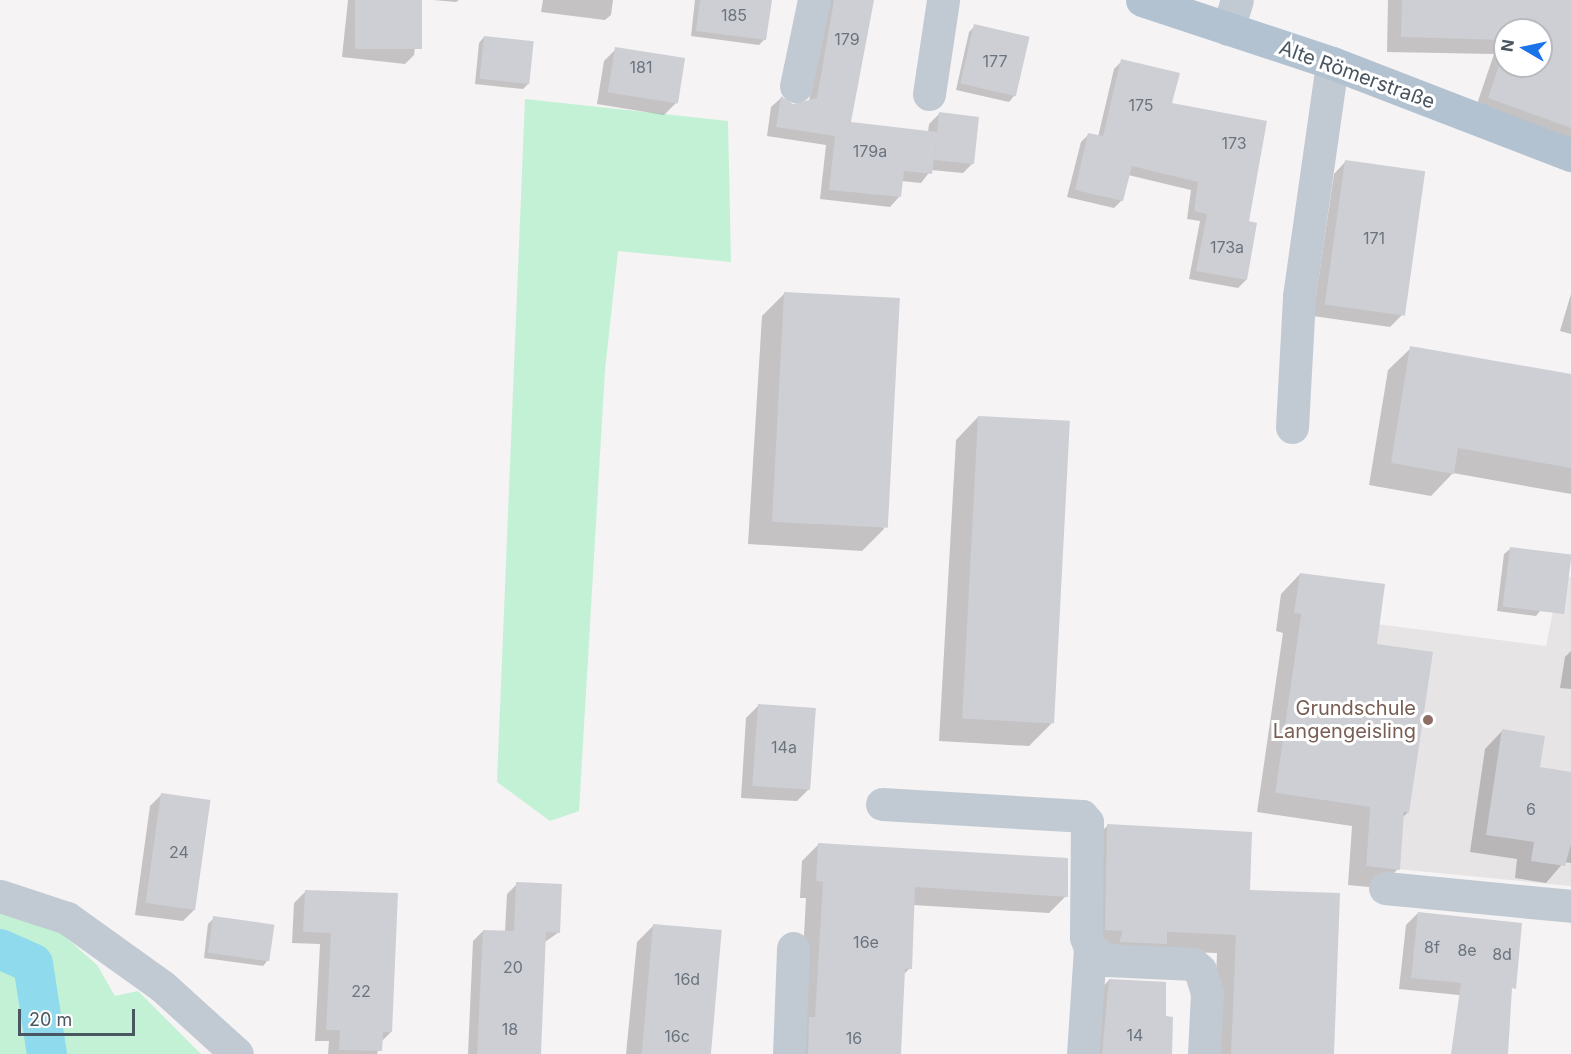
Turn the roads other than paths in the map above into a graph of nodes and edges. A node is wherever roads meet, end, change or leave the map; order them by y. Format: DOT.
graph roads {
  1 [pos="813,0"];
  2 [pos="944,0"];
  3 [pos="1142,0"];
  4 [pos="1232,15"];
  5 [pos="1332,63"];
  6 [pos="796,86"];
  7 [pos="929,94"];
  8 [pos="1571,155"];
  9 [pos="1292,427"];
  10 [pos="882,804"];
  11 [pos="1385,888"];
  12 [pos="0,896"];
  13 [pos="1571,906"];
  14 [pos="793,948"];
  15 [pos="1090,948"];
  16 [pos="237,1054"];
  17 [pos="789,1054"];
  18 [pos="1083,1054"];
  19 [pos="1204,1054"];
  1 -- 6 [label="street"];
  2 -- 7 [label="street"];
  3 -- 4 [label="main road, Alte Römerstraße"];
  4 -- 5 [label="main road, Alte Römerstraße"];
  5 -- 8 [label="main road, Alte Römerstraße"];
  5 -- 9 [label="street"];
  10 -- 15 [label="street"];
  11 -- 13 [label="street"];
  12 -- 16 [label="street"];
  14 -- 17 [label="street"];
  15 -- 18 [label="street"];
  15 -- 19 [label="street"];
}
